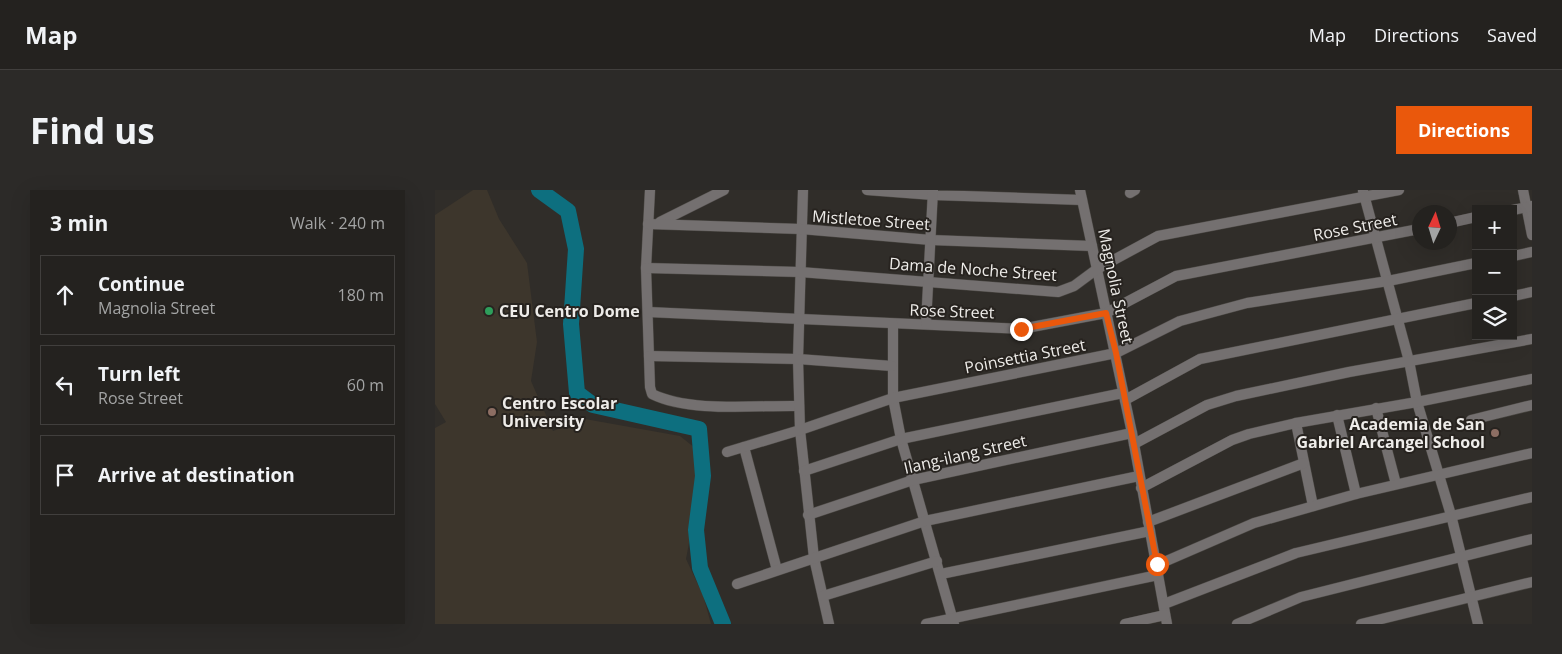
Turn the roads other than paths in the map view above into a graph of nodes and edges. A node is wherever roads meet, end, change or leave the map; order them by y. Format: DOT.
graph roads {
  1 [pos="650,190"];
  2 [pos="724,190"];
  3 [pos="803,190"];
  4 [pos="867,190"];
  5 [pos="1399,190"];
  6 [pos="1523,190"];
  7 [pos="933,192"];
  8 [pos="1364,193"];
  9 [pos="1081,195"];
  10 [pos="1529,206"];
  11 [pos="1472,219"];
  12 [pos="1457,222"];
  13 [pos="659,223"];
  14 [pos="648,224"];
  15 [pos="801,230"];
  16 [pos="1412,230"];
  17 [pos="1532,235"];
  18 [pos="1375,238"];
  19 [pos="931,240"];
  20 [pos="1092,246"];
  21 [pos="1532,252"];
  22 [pos="1517,255"];
  23 [pos="1472,264"];
  24 [pos="647,268"];
  25 [pos="1097,269"];
  26 [pos="800,272"];
  27 [pos="1388,281"];
  28 [pos="929,282"];
  29 [pos="1532,292"];
  30 [pos="1517,295"];
  31 [pos="1472,304"];
  32 [pos="649,312"];
  33 [pos="1106,313"];
  34 [pos="1397,319"];
  35 [pos="800,320"];
  36 [pos="893,324"];
  37 [pos="926,324"];
  38 [pos="1532,339"];
  39 [pos="1116,353"];
  40 [pos="649,356"];
  41 [pos="798,359"];
  42 [pos="1409,361"];
  43 [pos="893,366"];
  44 [pos="1532,379"];
  45 [pos="1124,396"];
  46 [pos="893,398"];
  47 [pos="1417,402"];
  48 [pos="799,406"];
  49 [pos="1532,406"];
  50 [pos="1376,408"];
  51 [pos="1337,415"];
  52 [pos="1471,420"];
  53 [pos="1296,422"];
  54 [pos="800,430"];
  55 [pos="1132,433"];
  56 [pos="901,439"];
  57 [pos="1134,444"];
  58 [pos="744,447"];
  59 [pos="727,452"];
  60 [pos="1532,453"];
  61 [pos="1304,463"];
  62 [pos="804,471"];
  63 [pos="1439,473"];
  64 [pos="1139,476"];
  65 [pos="913,480"];
  66 [pos="1396,484"];
  67 [pos="1141,488"];
  68 [pos="1356,494"];
  69 [pos="1532,497"];
  70 [pos="1313,506"];
  71 [pos="808,515"];
  72 [pos="1451,515"];
  73 [pos="925,521"];
  74 [pos="1149,526"];
  75 [pos="1532,539"];
  76 [pos="1461,556"];
  77 [pos="814,558"];
  78 [pos="937,561"];
  79 [pos="777,570"];
  80 [pos="1157,570"];
  81 [pos="941,574"];
  82 [pos="1532,582"];
  83 [pos="737,584"];
  84 [pos="823,596"];
  85 [pos="1471,598"];
  86 [pos="1164,604"];
  87 [pos="1166,620"];
  88 [pos="953,621"];
  89 [pos="829,624"];
  90 [pos="926,624"];
  91 [pos="1125,624"];
  92 [pos="1237,624"];
  93 [pos="1361,624"];
  94 [pos="1478,624"];
  1 -- 14 [label="street"];
  2 -- 13 [label="street"];
  3 -- 15 [label="street"];
  4 -- 7 [label="street"];
  5 -- 8 [label="street, Dama de Noche Street"];
  6 -- 10 [label="street"];
  7 -- 9 [label="street"];
  7 -- 19 [label="street"];
  8 -- 18 [label="street"];
  8 -- 25 [label="street, Dama de Noche Street"];
  9 -- 20 [label="street, Magnolia Street"];
  10 -- 17 [label="street"];
  11 -- 12 [label="street"];
  13 -- 14 [label="street, Mistletoe Street"];
  13 -- 15 [label="street, Mistletoe Street"];
  14 -- 24 [label="street"];
  15 -- 19 [label="street, Mistletoe Street"];
  15 -- 26 [label="street"];
  16 -- 18 [label="street, Rose Street"];
  18 -- 27 [label="street"];
  18 -- 33 [label="street, Rose Street"];
  19 -- 20 [label="street, Mistletoe Street"];
  19 -- 28 [label="street"];
  20 -- 25 [label="street, Magnolia Street"];
  21 -- 22 [label="street"];
  23 -- 27 [label="street, Poinsettia Street"];
  24 -- 26 [label="street, Dama de Noche Street"];
  24 -- 32 [label="street"];
  25 -- 28 [label="street, Dama de Noche Street"];
  25 -- 33 [label="street, Magnolia Street"];
  26 -- 28 [label="street, Dama de Noche Street"];
  26 -- 35 [label="street"];
  27 -- 34 [label="street"];
  27 -- 39 [label="street, Poinsettia Street"];
  28 -- 37 [label="street"];
  29 -- 30 [label="street"];
  31 -- 34 [label="street"];
  32 -- 35 [label="street, Rose Street"];
  32 -- 40 [label="street"];
  33 -- 37 [label="street, Rose Street"];
  33 -- 39 [label="street, Magnolia Street"];
  34 -- 42 [label="street"];
  34 -- 45 [label="street"];
  35 -- 36 [label="street, Rose Street"];
  35 -- 41 [label="street"];
  36 -- 37 [label="street, Rose Street"];
  36 -- 43 [label="street"];
  38 -- 42 [label="street"];
  39 -- 45 [label="street, Magnolia Street"];
  39 -- 46 [label="street, Poinsettia Street"];
  40 -- 41 [label="street"];
  40 -- 48 [label="street"];
  41 -- 43 [label="street"];
  41 -- 48 [label="street"];
  42 -- 47 [label="street"];
  42 -- 57 [label="street"];
  43 -- 46 [label="street"];
  44 -- 47 [label="street"];
  45 -- 55 [label="street, Magnolia Street"];
  45 -- 56 [label="street"];
  46 -- 54 [label="street, Poinsettia Street"];
  46 -- 56 [label="street"];
  47 -- 50 [label="street"];
  47 -- 63 [label="street"];
  48 -- 54 [label="street"];
  49 -- 52 [label="street"];
  50 -- 51 [label="street"];
  50 -- 66 [label="street"];
  51 -- 53 [label="street"];
  51 -- 68 [label="street"];
  53 -- 61 [label="street"];
  53 -- 67 [label="street"];
  54 -- 58 [label="street, Poinsettia Street"];
  54 -- 62 [label="street"];
  55 -- 57 [label="street, Magnolia Street"];
  55 -- 65 [label="street, Ilang-ilang Street"];
  56 -- 62 [label="street"];
  56 -- 65 [label="street"];
  57 -- 64 [label="street, Magnolia Street"];
  58 -- 59 [label="street, Poinsettia Street"];
  58 -- 79 [label="street"];
  60 -- 63 [label="street"];
  61 -- 70 [label="street"];
  61 -- 74 [label="street"];
  62 -- 71 [label="street"];
  63 -- 66 [label="street"];
  63 -- 72 [label="street"];
  64 -- 67 [label="street, Magnolia Street"];
  64 -- 73 [label="street"];
  65 -- 71 [label="street, Ilang-ilang Street"];
  65 -- 73 [label="street"];
  66 -- 68 [label="street"];
  67 -- 74 [label="street, Magnolia Street"];
  68 -- 70 [label="street"];
  69 -- 72 [label="street"];
  70 -- 80 [label="street"];
  71 -- 77 [label="street"];
  72 -- 76 [label="street"];
  72 -- 86 [label="street"];
  73 -- 77 [label="street"];
  73 -- 78 [label="street"];
  74 -- 80 [label="street, Magnolia Street"];
  74 -- 81 [label="street"];
  75 -- 76 [label="street"];
  76 -- 85 [label="street"];
  76 -- 92 [label="street"];
  77 -- 79 [label="street"];
  77 -- 84 [label="street"];
  78 -- 81 [label="street"];
  78 -- 84 [label="street"];
  79 -- 83 [label="street"];
  80 -- 86 [label="street, Magnolia Street"];
  80 -- 88 [label="street"];
  81 -- 88 [label="street"];
  82 -- 85 [label="street"];
  84 -- 89 [label="street"];
  85 -- 93 [label="street"];
  85 -- 94 [label="street"];
  86 -- 87 [label="street, Magnolia Street"];
  87 -- 91 [label="street"];
  88 -- 90 [label="street"];
}
